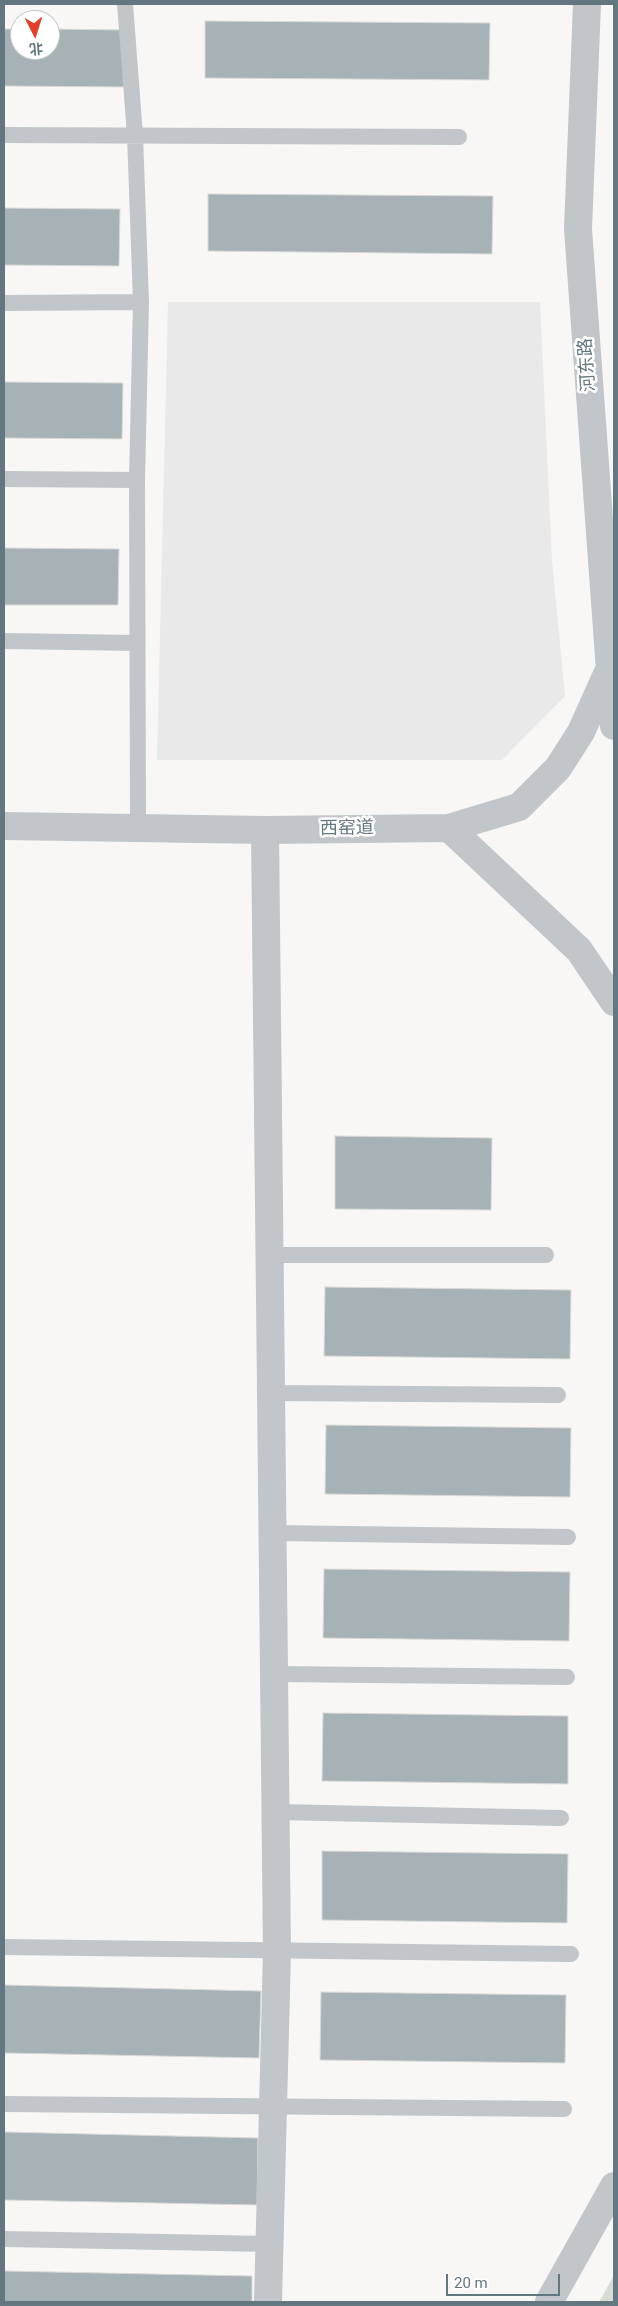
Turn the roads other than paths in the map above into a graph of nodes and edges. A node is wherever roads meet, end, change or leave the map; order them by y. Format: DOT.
graph roads {
  1 [pos="125,4"];
  2 [pos="586,4"];
  3 [pos="4,135"];
  4 [pos="135,136"];
  5 [pos="459,137"];
  6 [pos="141,302"];
  7 [pos="4,303"];
  8 [pos="4,479"];
  9 [pos="137,480"];
  10 [pos="4,642"];
  11 [pos="137,643"];
  12 [pos="609,670"];
  13 [pos="614,726"];
  14 [pos="4,826"];
  15 [pos="138,828"];
  16 [pos="449,828"];
  17 [pos="265,830"];
  18 [pos="614,1002"];
  19 [pos="270,1255"];
  20 [pos="546,1256"];
  21 [pos="271,1393"];
  22 [pos="558,1395"];
  23 [pos="273,1534"];
  24 [pos="568,1537"];
  25 [pos="274,1674"];
  26 [pos="567,1677"];
  27 [pos="276,1812"];
  28 [pos="561,1818"];
  29 [pos="4,1947"];
  30 [pos="277,1952"];
  31 [pos="571,1954"];
  32 [pos="4,2104"];
  33 [pos="273,2106"];
  34 [pos="564,2109"];
  35 [pos="614,2186"];
  36 [pos="4,2239"];
  37 [pos="270,2244"];
  38 [pos="268,2302"];
  39 [pos="549,2302"];
  1 -- 4 [label="lane"];
  2 -- 12 [label="street, 河东路"];
  3 -- 4 [label="lane"];
  4 -- 5 [label="lane"];
  4 -- 6 [label="lane"];
  6 -- 7 [label="lane"];
  6 -- 9 [label="lane"];
  8 -- 9 [label="lane"];
  9 -- 11 [label="lane"];
  10 -- 11 [label="lane"];
  11 -- 15 [label="lane"];
  12 -- 13 [label="street, 河东路"];
  12 -- 16 [label="street, 西窑道"];
  14 -- 15 [label="street, 西窑道"];
  15 -- 17 [label="street, 西窑道"];
  16 -- 17 [label="street, 西窑道"];
  16 -- 18 [label="street"];
  17 -- 19 [label="street"];
  19 -- 20 [label="lane"];
  19 -- 21 [label="street"];
  21 -- 22 [label="lane"];
  21 -- 23 [label="street"];
  23 -- 24 [label="lane"];
  23 -- 25 [label="street"];
  25 -- 26 [label="lane"];
  25 -- 27 [label="street"];
  27 -- 28 [label="lane"];
  27 -- 30 [label="street"];
  29 -- 30 [label="lane"];
  30 -- 31 [label="lane"];
  30 -- 33 [label="street"];
  32 -- 33 [label="lane"];
  33 -- 34 [label="lane"];
  33 -- 37 [label="street"];
  35 -- 39 [label="street"];
  36 -- 37 [label="lane"];
  37 -- 38 [label="street"];
}
